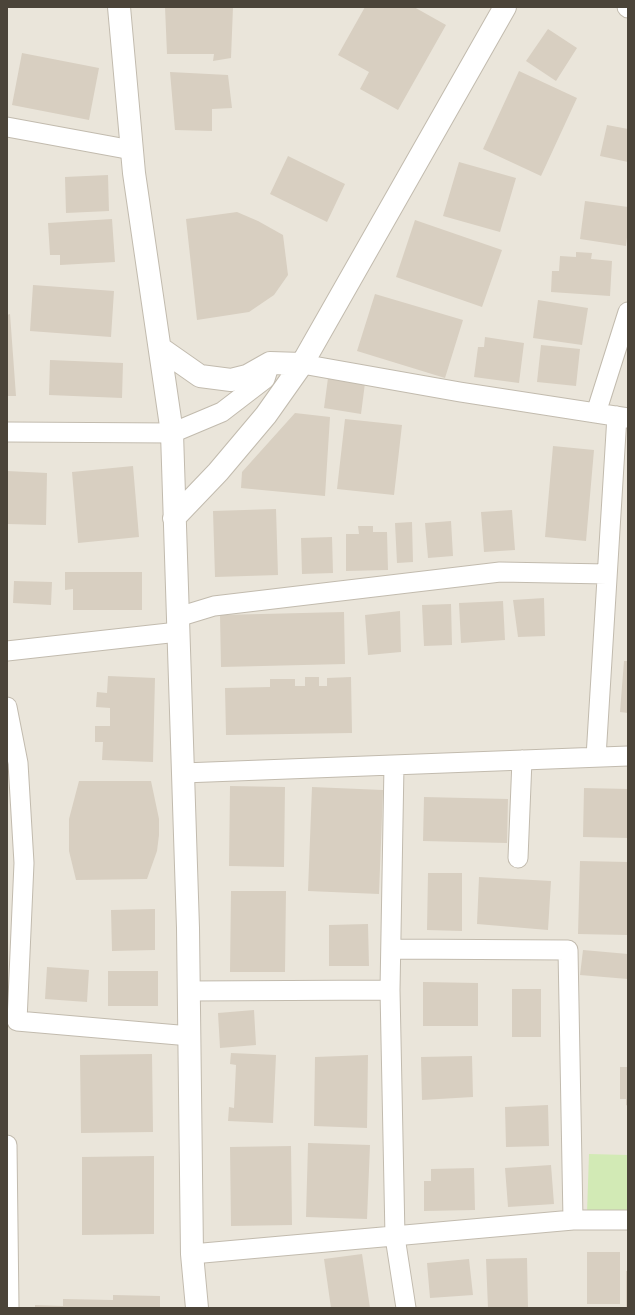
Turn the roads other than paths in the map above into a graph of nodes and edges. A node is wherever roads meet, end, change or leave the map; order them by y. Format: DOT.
graph roads {
  1 [pos="119,7"];
  2 [pos="505,7"];
  3 [pos="7,127"];
  4 [pos="132,150"];
  5 [pos="628,312"];
  6 [pos="160,348"];
  7 [pos="270,363"];
  8 [pos="302,364"];
  9 [pos="596,413"];
  10 [pos="623,417"];
  11 [pos="7,432"];
  12 [pos="172,434"];
  13 [pos="174,518"];
  14 [pos="607,574"];
  15 [pos="178,624"];
  16 [pos="7,651"];
  17 [pos="7,707"];
  18 [pos="628,756"];
  19 [pos="596,757"];
  20 [pos="522,760"];
  21 [pos="394,765"];
  22 [pos="183,773"];
  23 [pos="518,858"];
  24 [pos="391,949"];
  25 [pos="390,990"];
  26 [pos="189,991"];
  27 [pos="190,1036"];
  28 [pos="7,1145"];
  29 [pos="573,1220"];
  30 [pos="628,1220"];
  31 [pos="395,1237"];
  32 [pos="192,1254"];
  33 [pos="9,1308"];
  34 [pos="197,1308"];
  35 [pos="406,1308"];
  1 -- 4 [label="street"];
  2 -- 8 [label="street"];
  3 -- 4 [label="street"];
  4 -- 6 [label="street"];
  5 -- 9 [label="street"];
  6 -- 7 [label="street"];
  6 -- 12 [label="street"];
  7 -- 8 [label="street"];
  7 -- 12 [label="street"];
  8 -- 9 [label="street"];
  8 -- 13 [label="street"];
  9 -- 10 [label="street"];
  10 -- 14 [label="street"];
  11 -- 12 [label="street"];
  12 -- 13 [label="street"];
  13 -- 15 [label="street"];
  14 -- 15 [label="street"];
  14 -- 19 [label="street"];
  15 -- 16 [label="street"];
  15 -- 22 [label="street"];
  17 -- 27 [label="street"];
  18 -- 19 [label="street"];
  19 -- 20 [label="street"];
  20 -- 21 [label="street"];
  20 -- 23 [label="street"];
  21 -- 22 [label="street"];
  21 -- 24 [label="street"];
  22 -- 26 [label="street"];
  24 -- 25 [label="street"];
  24 -- 29 [label="street"];
  25 -- 26 [label="street"];
  25 -- 31 [label="street"];
  26 -- 27 [label="street"];
  27 -- 32 [label="street"];
  28 -- 33 [label="street"];
  29 -- 30 [label="street"];
  29 -- 31 [label="street"];
  31 -- 32 [label="street"];
  31 -- 35 [label="street"];
  32 -- 34 [label="street"];
}
